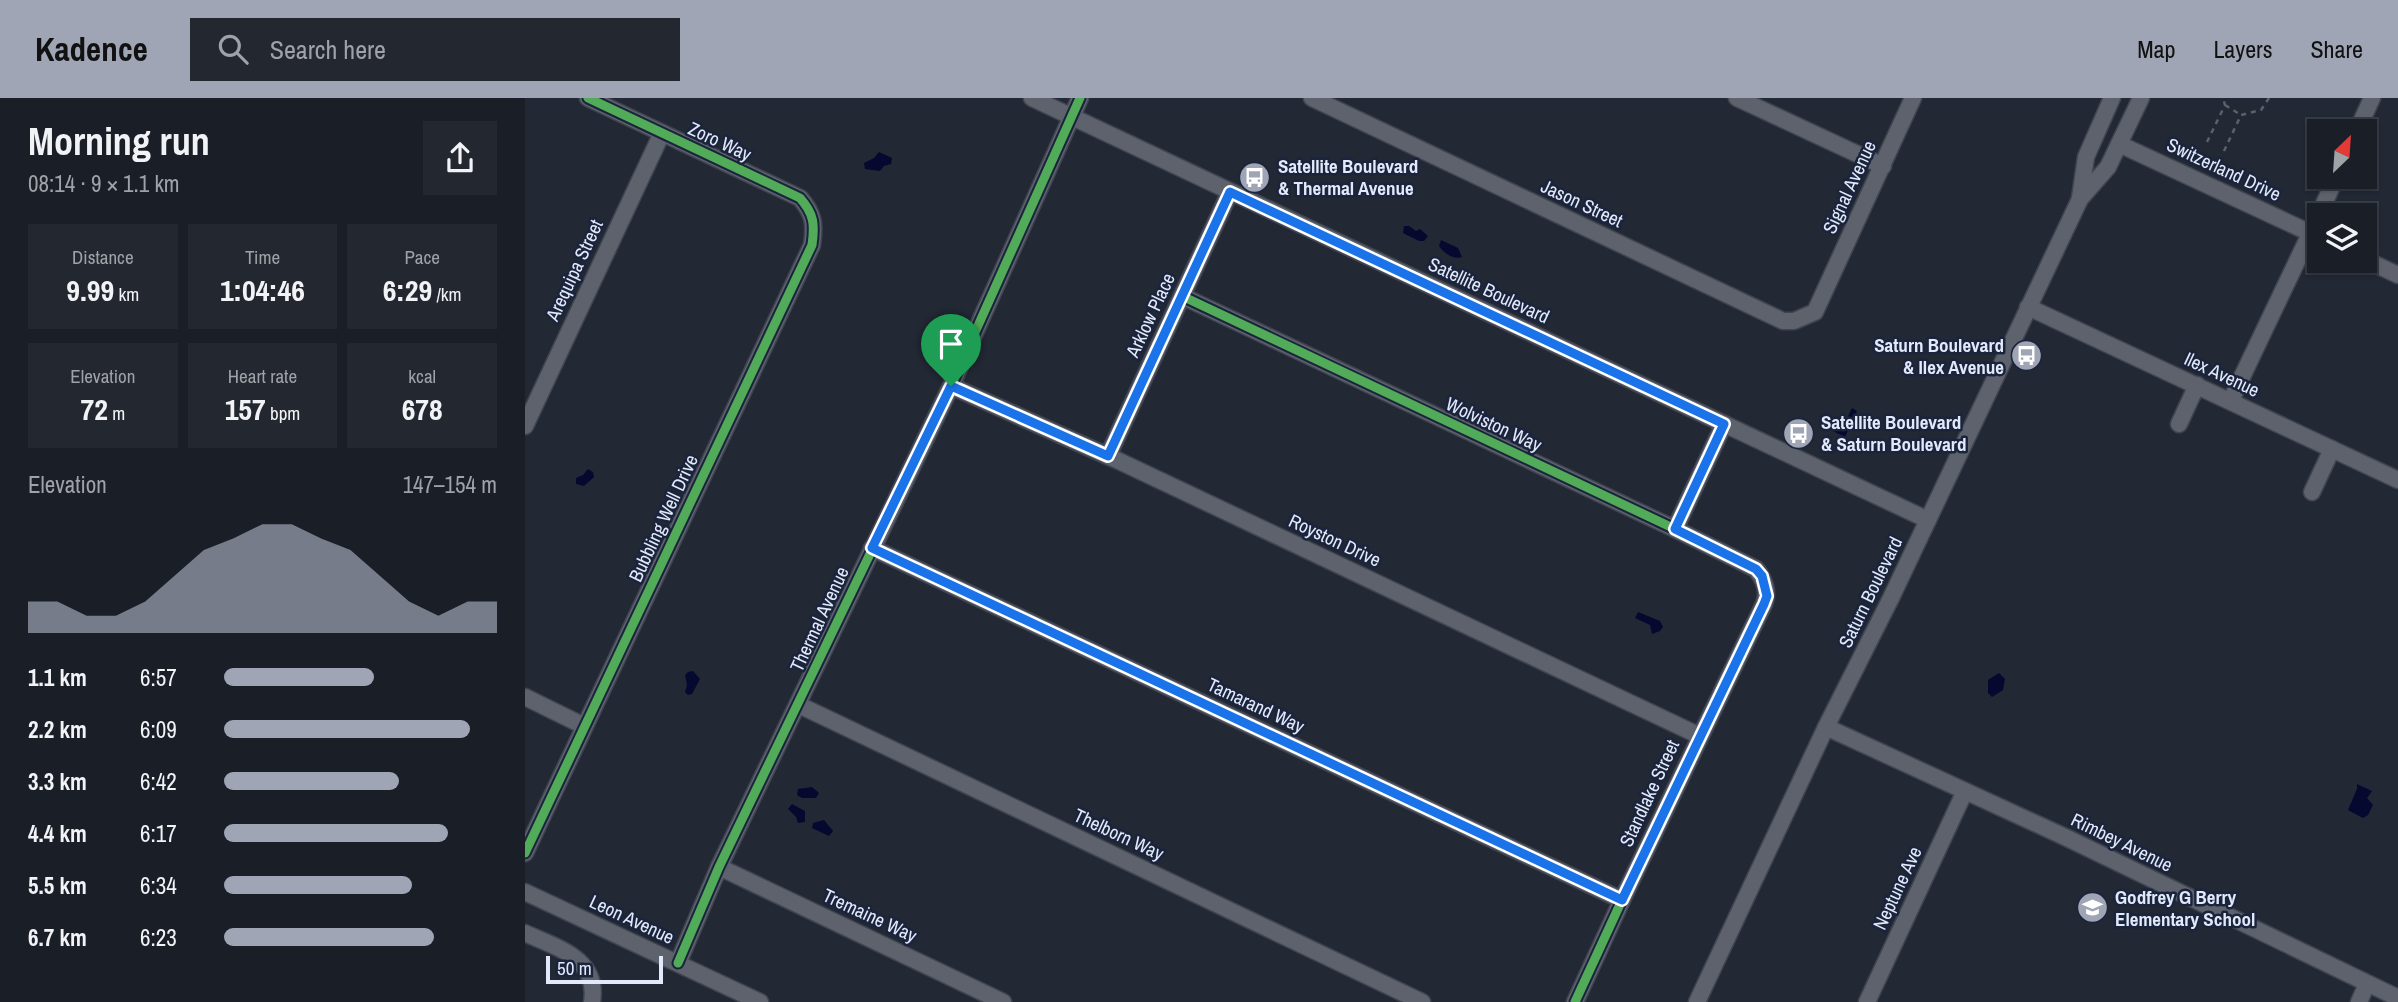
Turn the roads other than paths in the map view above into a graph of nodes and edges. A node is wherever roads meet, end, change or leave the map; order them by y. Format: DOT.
graph roads {
  1 [pos="588,98"];
  2 [pos="1032,98"];
  3 [pos="1080,98"];
  4 [pos="1737,98"];
  5 [pos="1913,98"];
  6 [pos="2112,98"];
  7 [pos="2141,98"];
  8 [pos="2372,98"];
  9 [pos="1313,99"];
  10 [pos="1071,117"];
  11 [pos="2362,119"];
  12 [pos="661,132"];
  13 [pos="2119,144"];
  14 [pos="1883,166"];
  15 [pos="1230,192"];
  16 [pos="800,198"];
  17 [pos="2080,199"];
  18 [pos="2307,231"];
  19 [pos="2307,251"];
  20 [pos="2377,265"];
  21 [pos="2398,275"];
  22 [pos="1823,293"];
  23 [pos="1182,296"];
  24 [pos="2028,307"];
  25 [pos="2197,385"];
  26 [pos="951,386"];
  27 [pos="2231,400"];
  28 [pos="1724,424"];
  29 [pos="2179,424"];
  30 [pos="525,426"];
  31 [pos="2332,449"];
  32 [pos="1108,456"];
  33 [pos="2398,480"];
  34 [pos="2312,492"];
  35 [pos="1928,520"];
  36 [pos="1675,529"];
  37 [pos="872,548"];
  38 [pos="1764,604"];
  39 [pos="525,697"];
  40 [pos="799,705"];
  41 [pos="584,726"];
  42 [pos="1826,727"];
  43 [pos="1700,736"];
  44 [pos="1965,791"];
  45 [pos="525,853"];
  46 [pos="719,867"];
  47 [pos="525,892"];
  48 [pos="1622,900"];
  49 [pos="525,933"];
  50 [pos="678,963"];
  51 [pos="2367,984"];
  52 [pos="2398,998"];
  53 [pos="592,1002"];
  54 [pos="760,1002"];
  55 [pos="1003,1002"];
  56 [pos="1422,1002"];
  57 [pos="1575,1002"];
  58 [pos="1697,1002"];
  59 [pos="1867,1002"];
  60 [pos="2359,1002"];
  1 -- 12 [label="street, Zoro Way"];
  2 -- 10 [label="street, Satellite Boulevard"];
  3 -- 10 [label="street, Thermal Avenue"];
  4 -- 14 [label="street"];
  5 -- 14 [label="street, Signal Avenue"];
  6 -- 17 [label="street, Saturn Boulevard"];
  7 -- 13 [label="street, Saturn Boulevard"];
  8 -- 11 [label="street"];
  9 -- 22 [label="street, Jason Street"];
  10 -- 15 [label="street, Satellite Boulevard"];
  10 -- 26 [label="street, Thermal Avenue"];
  12 -- 16 [label="street, Zoro Way"];
  12 -- 30 [label="street, Arequipa Street"];
  13 -- 17 [label="street, Saturn Boulevard"];
  13 -- 18 [label="street, Switzerland Drive"];
  14 -- 22 [label="street, Signal Avenue"];
  15 -- 23 [label="street, Arklow Place"];
  15 -- 28 [label="street, Satellite Boulevard"];
  16 -- 41 [label="street, Bubbling Well Drive"];
  17 -- 24 [label="street, Saturn Boulevard"];
  19 -- 27 [label="street"];
  20 -- 21 [label="street"];
  23 -- 32 [label="street, Arklow Place"];
  23 -- 36 [label="street, Wolviston Way"];
  24 -- 25 [label="street, Ilex Avenue"];
  24 -- 35 [label="street, Saturn Boulevard"];
  25 -- 27 [label="street, Ilex Avenue"];
  25 -- 29 [label="street"];
  26 -- 32 [label="street, Royston Drive"];
  26 -- 37 [label="street, Thermal Avenue"];
  27 -- 31 [label="street, Ilex Avenue"];
  28 -- 35 [label="street, Satellite Boulevard"];
  28 -- 36 [label="street"];
  31 -- 33 [label="street, Ilex Avenue"];
  31 -- 34 [label="street"];
  32 -- 43 [label="street, Royston Drive"];
  35 -- 42 [label="street, Saturn Boulevard"];
  36 -- 38 [label="street, Wolviston Way"];
  37 -- 40 [label="street, Thermal Avenue"];
  37 -- 48 [label="street, Tamarand Way"];
  38 -- 43 [label="street, Standlake Street"];
  39 -- 41 [label="street"];
  40 -- 46 [label="street, Thermal Avenue"];
  40 -- 56 [label="street, Thelborn Way"];
  41 -- 45 [label="street, Bubbling Well Drive"];
  42 -- 44 [label="street, Rimbey Avenue"];
  42 -- 58 [label="street, Saturn Boulevard"];
  43 -- 48 [label="street, Standlake Street"];
  44 -- 51 [label="street, Rimbey Avenue"];
  44 -- 59 [label="street, Neptune Ave"];
  46 -- 50 [label="street, Thermal Avenue"];
  46 -- 55 [label="street, Tremaine Way"];
  47 -- 50 [label="street, Leon Avenue"];
  48 -- 57 [label="street, Standlake Street"];
  49 -- 53 [label="street"];
  50 -- 54 [label="street, Leon Avenue"];
  51 -- 52 [label="street, Rimbey Avenue"];
  51 -- 60 [label="street"];
}
